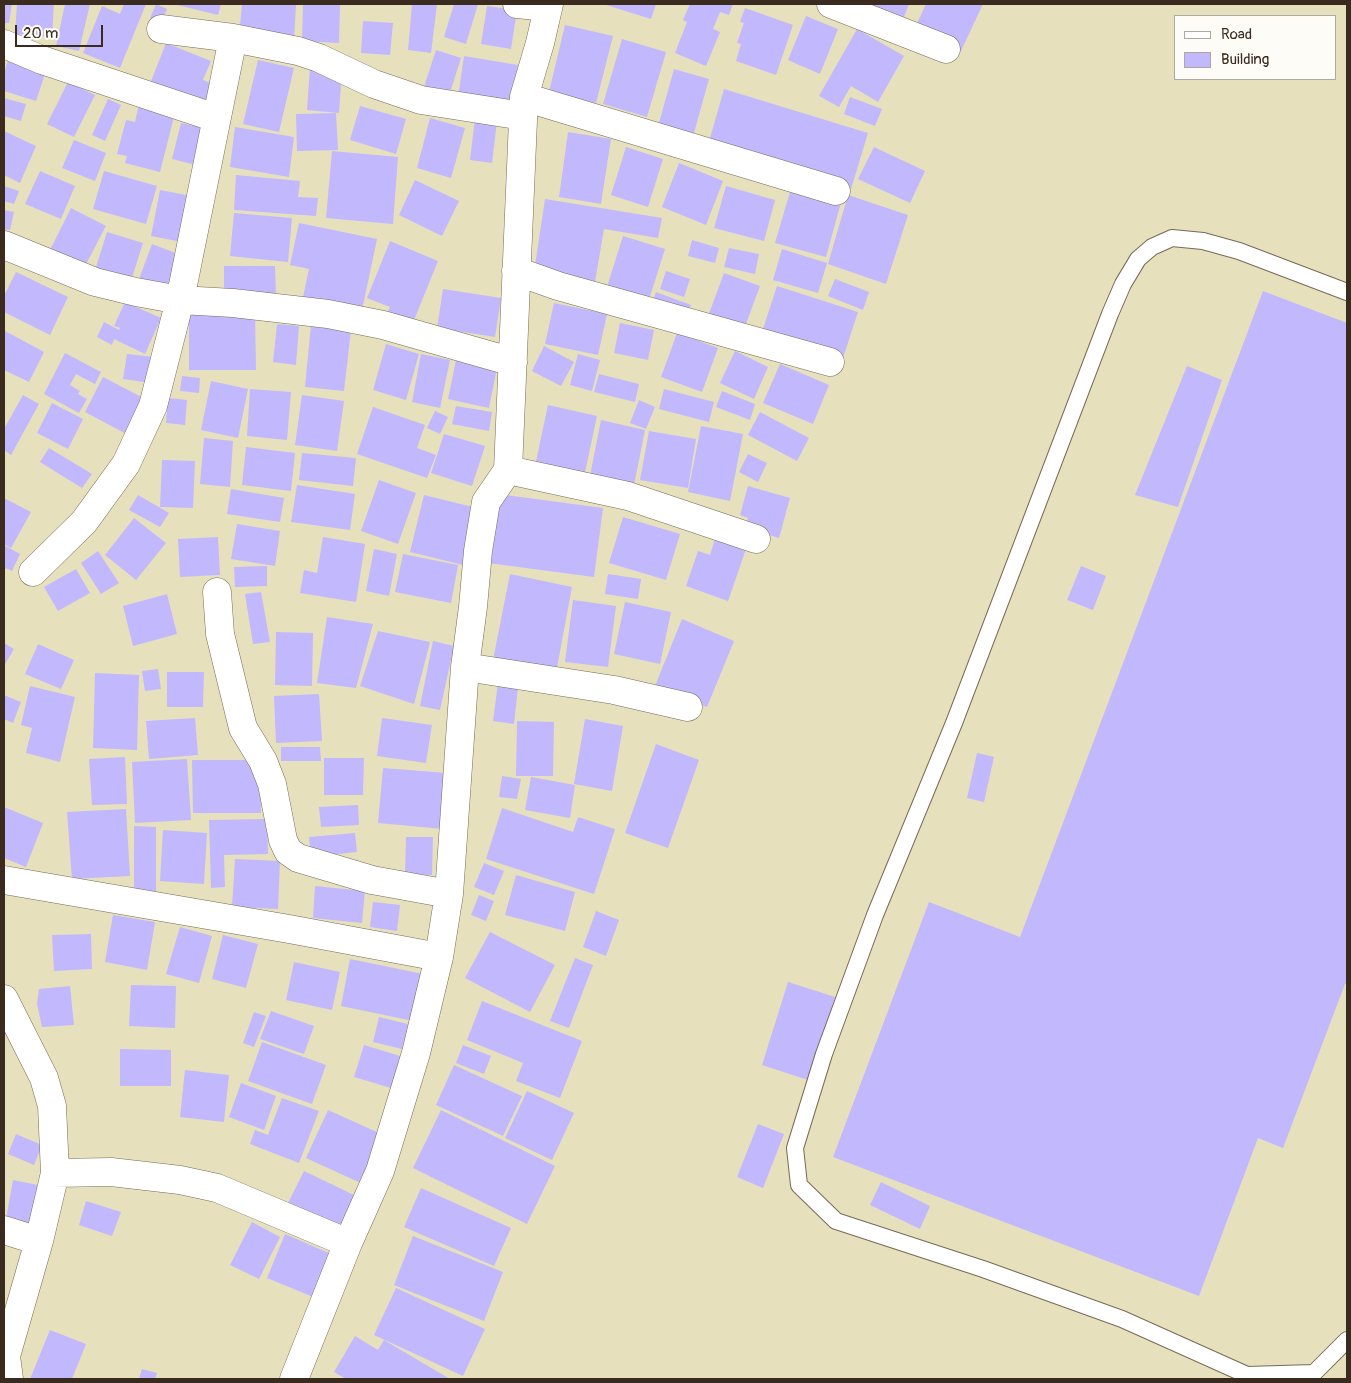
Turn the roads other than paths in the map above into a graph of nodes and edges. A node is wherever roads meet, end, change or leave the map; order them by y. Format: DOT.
graph roads {
  1 [pos="517,4"];
  2 [pos="831,4"];
  3 [pos="549,6"];
  4 [pos="162,29"];
  5 [pos="232,38"];
  6 [pos="4,44"];
  7 [pos="946,49"];
  8 [pos="524,106"];
  9 [pos="216,118"];
  10 [pos="836,191"];
  11 [pos="4,245"];
  12 [pos="516,271"];
  13 [pos="1347,292"];
  14 [pos="180,300"];
  15 [pos="514,362"];
  16 [pos="830,362"];
  17 [pos="508,470"];
  18 [pos="756,539"];
  19 [pos="33,572"];
  20 [pos="217,592"];
  21 [pos="465,667"];
  22 [pos="688,708"];
  23 [pos="5,888"];
  24 [pos="449,894"];
  25 [pos="438,957"];
  26 [pos="4,998"];
  27 [pos="54,1172"];
  28 [pos="4,1230"];
  29 [pos="38,1241"];
  30 [pos="348,1242"];
  31 [pos="1347,1340"];
  32 [pos="9,1379"];
  33 [pos="294,1379"];
  1 -- 3 [label="street"];
  2 -- 7 [label="street"];
  3 -- 8 [label="street"];
  4 -- 5 [label="street"];
  5 -- 8 [label="street"];
  5 -- 9 [label="street"];
  6 -- 9 [label="street"];
  8 -- 10 [label="street"];
  8 -- 12 [label="street"];
  9 -- 14 [label="street"];
  11 -- 14 [label="street"];
  12 -- 15 [label="street"];
  12 -- 16 [label="street"];
  13 -- 31 [label="lane"];
  14 -- 15 [label="street"];
  14 -- 19 [label="street"];
  15 -- 17 [label="street"];
  17 -- 18 [label="street"];
  17 -- 21 [label="street"];
  20 -- 24 [label="street"];
  21 -- 22 [label="street"];
  21 -- 24 [label="street"];
  23 -- 25 [label="street"];
  24 -- 25 [label="street"];
  25 -- 30 [label="street"];
  26 -- 27 [label="street"];
  27 -- 29 [label="street"];
  27 -- 30 [label="street"];
  28 -- 29 [label="street"];
  29 -- 32 [label="street"];
  30 -- 33 [label="street"];
}
